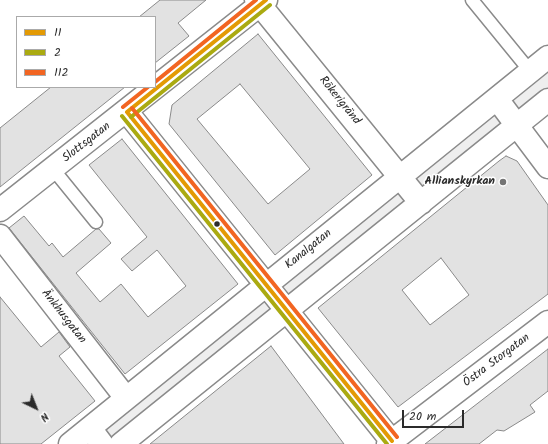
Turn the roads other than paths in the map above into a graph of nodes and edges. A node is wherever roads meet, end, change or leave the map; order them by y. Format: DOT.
graph roads {
  1 [pos="472,0"];
  2 [pos="261,2"];
  3 [pos="548,57"];
  4 [pos="530,71"];
  5 [pos="497,99"];
  6 [pos="548,100"];
  7 [pos="127,112"];
  8 [pos="517,124"];
  9 [pos="548,167"];
  10 [pos="53,170"];
  11 [pos="400,176"];
  12 [pos="421,203"];
  13 [pos="0,210"];
  14 [pos="96,222"];
  15 [pos="0,236"];
  16 [pos="266,285"];
  17 [pos="286,310"];
  18 [pos="548,322"];
  19 [pos="126,398"];
  20 [pos="96,436"];
  21 [pos="391,443"];
  22 [pos="70,444"];
  23 [pos="121,444"];
  1 -- 4 [label="lane"];
  2 -- 7 [label="street, Slottsgatan"];
  2 -- 11 [label="street, Rökerigränd"];
  3 -- 4 [label="street, Kanalgatan"];
  4 -- 5 [label="street, Kanalgatan"];
  5 -- 8 [label="street"];
  5 -- 11 [label="street, Kanalgatan"];
  6 -- 8 [label="street"];
  7 -- 10 [label="street, Slottsgatan"];
  7 -- 16 [label="street"];
  8 -- 9 [label="street"];
  8 -- 12 [label="street"];
  10 -- 13 [label="street, Slottsgatan"];
  10 -- 14 [label="lane"];
  11 -- 12 [label="street, Rökerigränd"];
  11 -- 16 [label="street, Kanalgatan"];
  12 -- 17 [label="street"];
  15 -- 19 [label="street, Änkhusgatan"];
  16 -- 17 [label="street"];
  16 -- 19 [label="street, Kanalgatan"];
  17 -- 21 [label="street"];
  17 -- 23 [label="street"];
  18 -- 21 [label="street, Östra Storgatan"];
  19 -- 20 [label="street, Kanalgatan"];
  20 -- 22 [label="street, Kanalgatan"];
}
